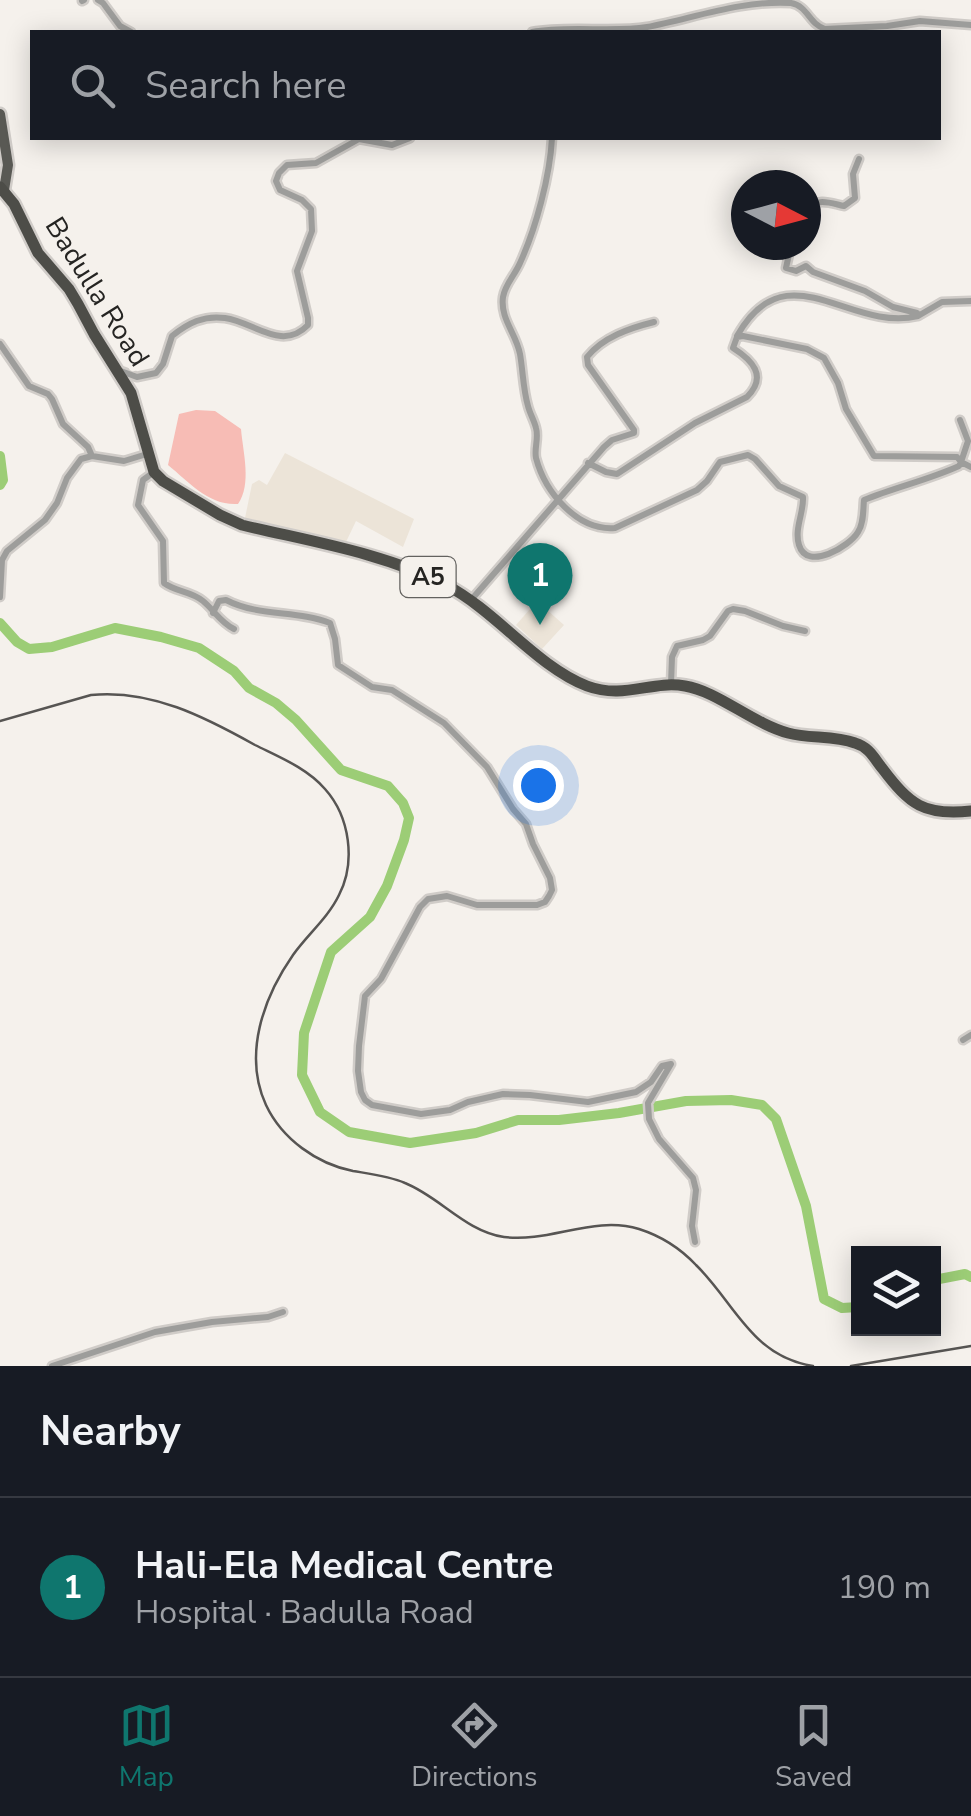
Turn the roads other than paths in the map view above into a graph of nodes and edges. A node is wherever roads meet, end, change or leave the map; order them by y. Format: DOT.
graph roads {
  1 [pos="98,0"];
  2 [pos="971,25"];
  3 [pos="127,30"];
  4 [pos="552,30"];
  5 [pos="0,114"];
  6 [pos="356,140"];
  7 [pos="364,140"];
  8 [pos="405,140"];
  9 [pos="552,140"];
  10 [pos="859,159"];
  11 [pos="2,189"];
  12 [pos="821,204"];
  13 [pos="788,260"];
  14 [pos="971,301"];
  15 [pos="918,316"];
  16 [pos="654,322"];
  17 [pos="736,337"];
  18 [pos="0,344"];
  19 [pos="117,370"];
  20 [pos="960,420"];
  21 [pos="147,454"];
  22 [pos="92,456"];
  23 [pos="960,462"];
  24 [pos="588,464"];
  25 [pos="971,467"];
  26 [pos="154,472"];
  27 [pos="557,500"];
  28 [pos="0,598"];
  29 [pos="470,600"];
  30 [pos="213,613"];
  31 [pos="234,630"];
  32 [pos="805,632"];
  33 [pos="670,685"];
  34 [pos="971,811"];
  35 [pos="695,1242"];
  36 [pos="283,1312"];
  37 [pos="52,1366"];
  1 -- 3 [label="street"];
  2 -- 4 [label="street"];
  5 -- 11 [label="main road"];
  6 -- 19 [label="street"];
  7 -- 8 [label="street"];
  9 -- 27 [label="street"];
  10 -- 12 [label="street"];
  11 -- 19 [label="highway, Badulla Road"];
  13 -- 15 [label="street"];
  14 -- 15 [label="street"];
  15 -- 17 [label="street"];
  16 -- 24 [label="street"];
  17 -- 23 [label="street"];
  17 -- 24 [label="street"];
  18 -- 22 [label="street"];
  19 -- 21 [label="highway, Badulla Road"];
  20 -- 23 [label="street"];
  21 -- 22 [label="street"];
  21 -- 26 [label="highway, Badulla Road"];
  22 -- 28 [label="street"];
  23 -- 25 [label="street"];
  23 -- 27 [label="street"];
  24 -- 27 [label="street"];
  26 -- 29 [label="highway, A5"];
  26 -- 30 [label="street"];
  27 -- 29 [label="street"];
  29 -- 33 [label="highway, A5"];
  30 -- 31 [label="street"];
  30 -- 35 [label="street"];
  32 -- 33 [label="street"];
  33 -- 34 [label="highway, A5"];
  36 -- 37 [label="street"];
}
